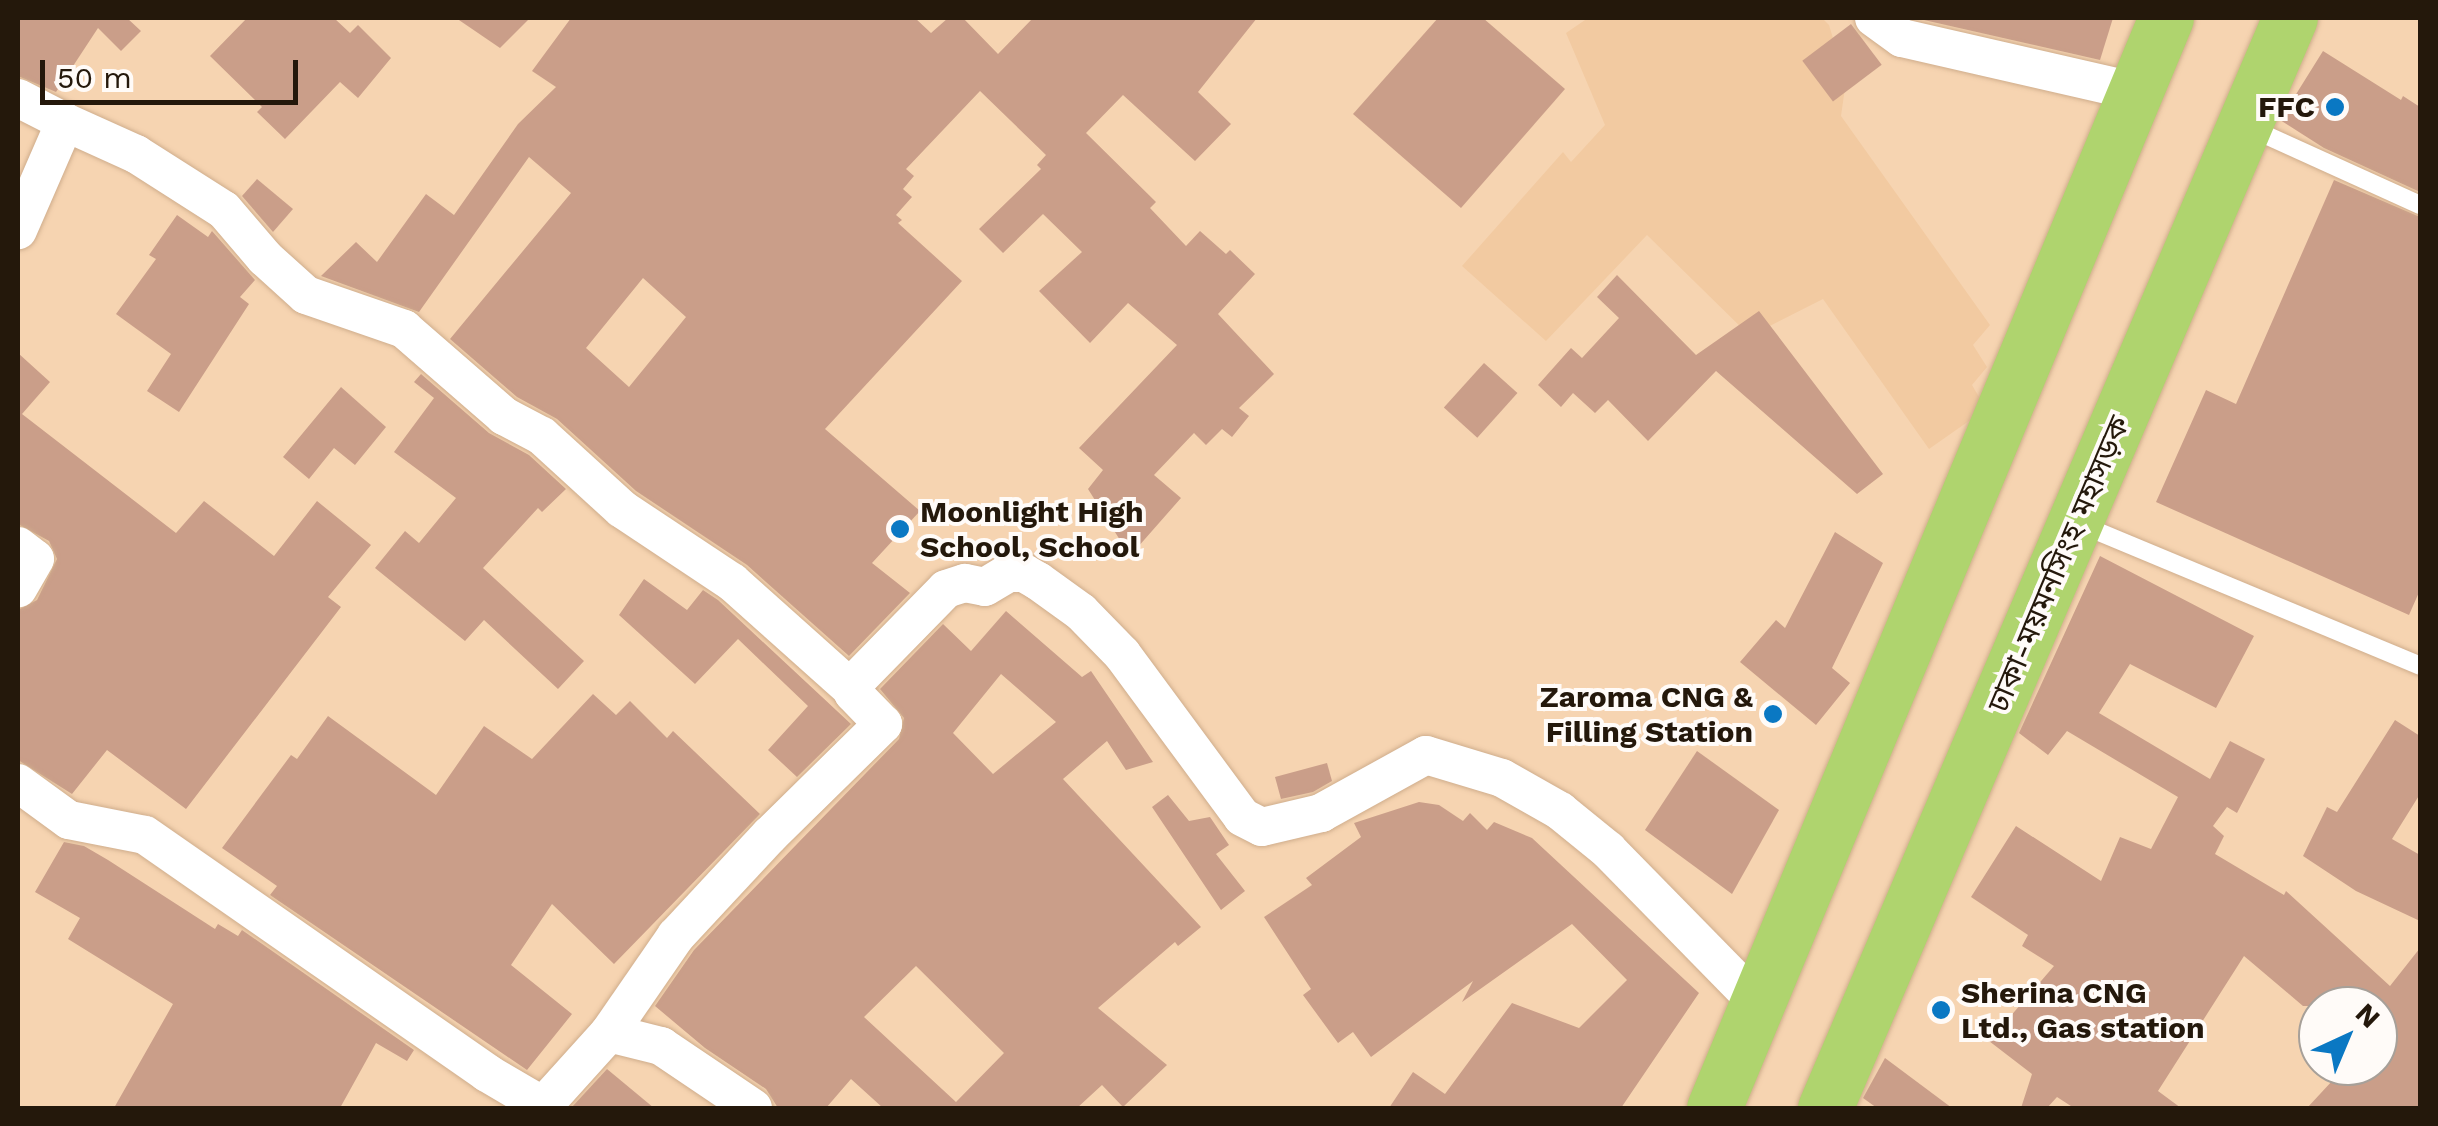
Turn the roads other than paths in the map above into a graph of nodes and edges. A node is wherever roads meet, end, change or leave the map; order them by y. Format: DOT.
graph roads {
  1 [pos="1874,18"];
  2 [pos="2166,18"];
  3 [pos="2290,18"];
  4 [pos="2138,92"];
  5 [pos="18,98"];
  6 [pos="65,122"];
  7 [pos="2244,125"];
  8 [pos="2420,205"];
  9 [pos="18,230"];
  10 [pos="2076,522"];
  11 [pos="18,546"];
  12 [pos="18,588"];
  13 [pos="2420,666"];
  14 [pos="853,690"];
  15 [pos="18,783"];
  16 [pos="1759,1004"];
  17 [pos="609,1033"];
  18 [pos="752,1108"];
  19 [pos="1714,1108"];
  20 [pos="1825,1108"];
  1 -- 4 [label="street"];
  2 -- 4 [label="highway"];
  3 -- 7 [label="highway, ঢাকা-ময়মনসিংহ মহাসড়ক"];
  4 -- 16 [label="highway"];
  5 -- 6 [label="street"];
  6 -- 9 [label="street"];
  6 -- 14 [label="street"];
  7 -- 8 [label="lane"];
  7 -- 10 [label="highway, ঢাকা-ময়মনসিংহ মহাসড়ক"];
  10 -- 13 [label="lane"];
  10 -- 20 [label="highway, ঢাকা-ময়মনসিংহ মহাসড়ক"];
  11 -- 12 [label="street"];
  14 -- 16 [label="street"];
  14 -- 17 [label="street"];
  15 -- 17 [label="street"];
  16 -- 19 [label="highway"];
  17 -- 18 [label="street"];
}
